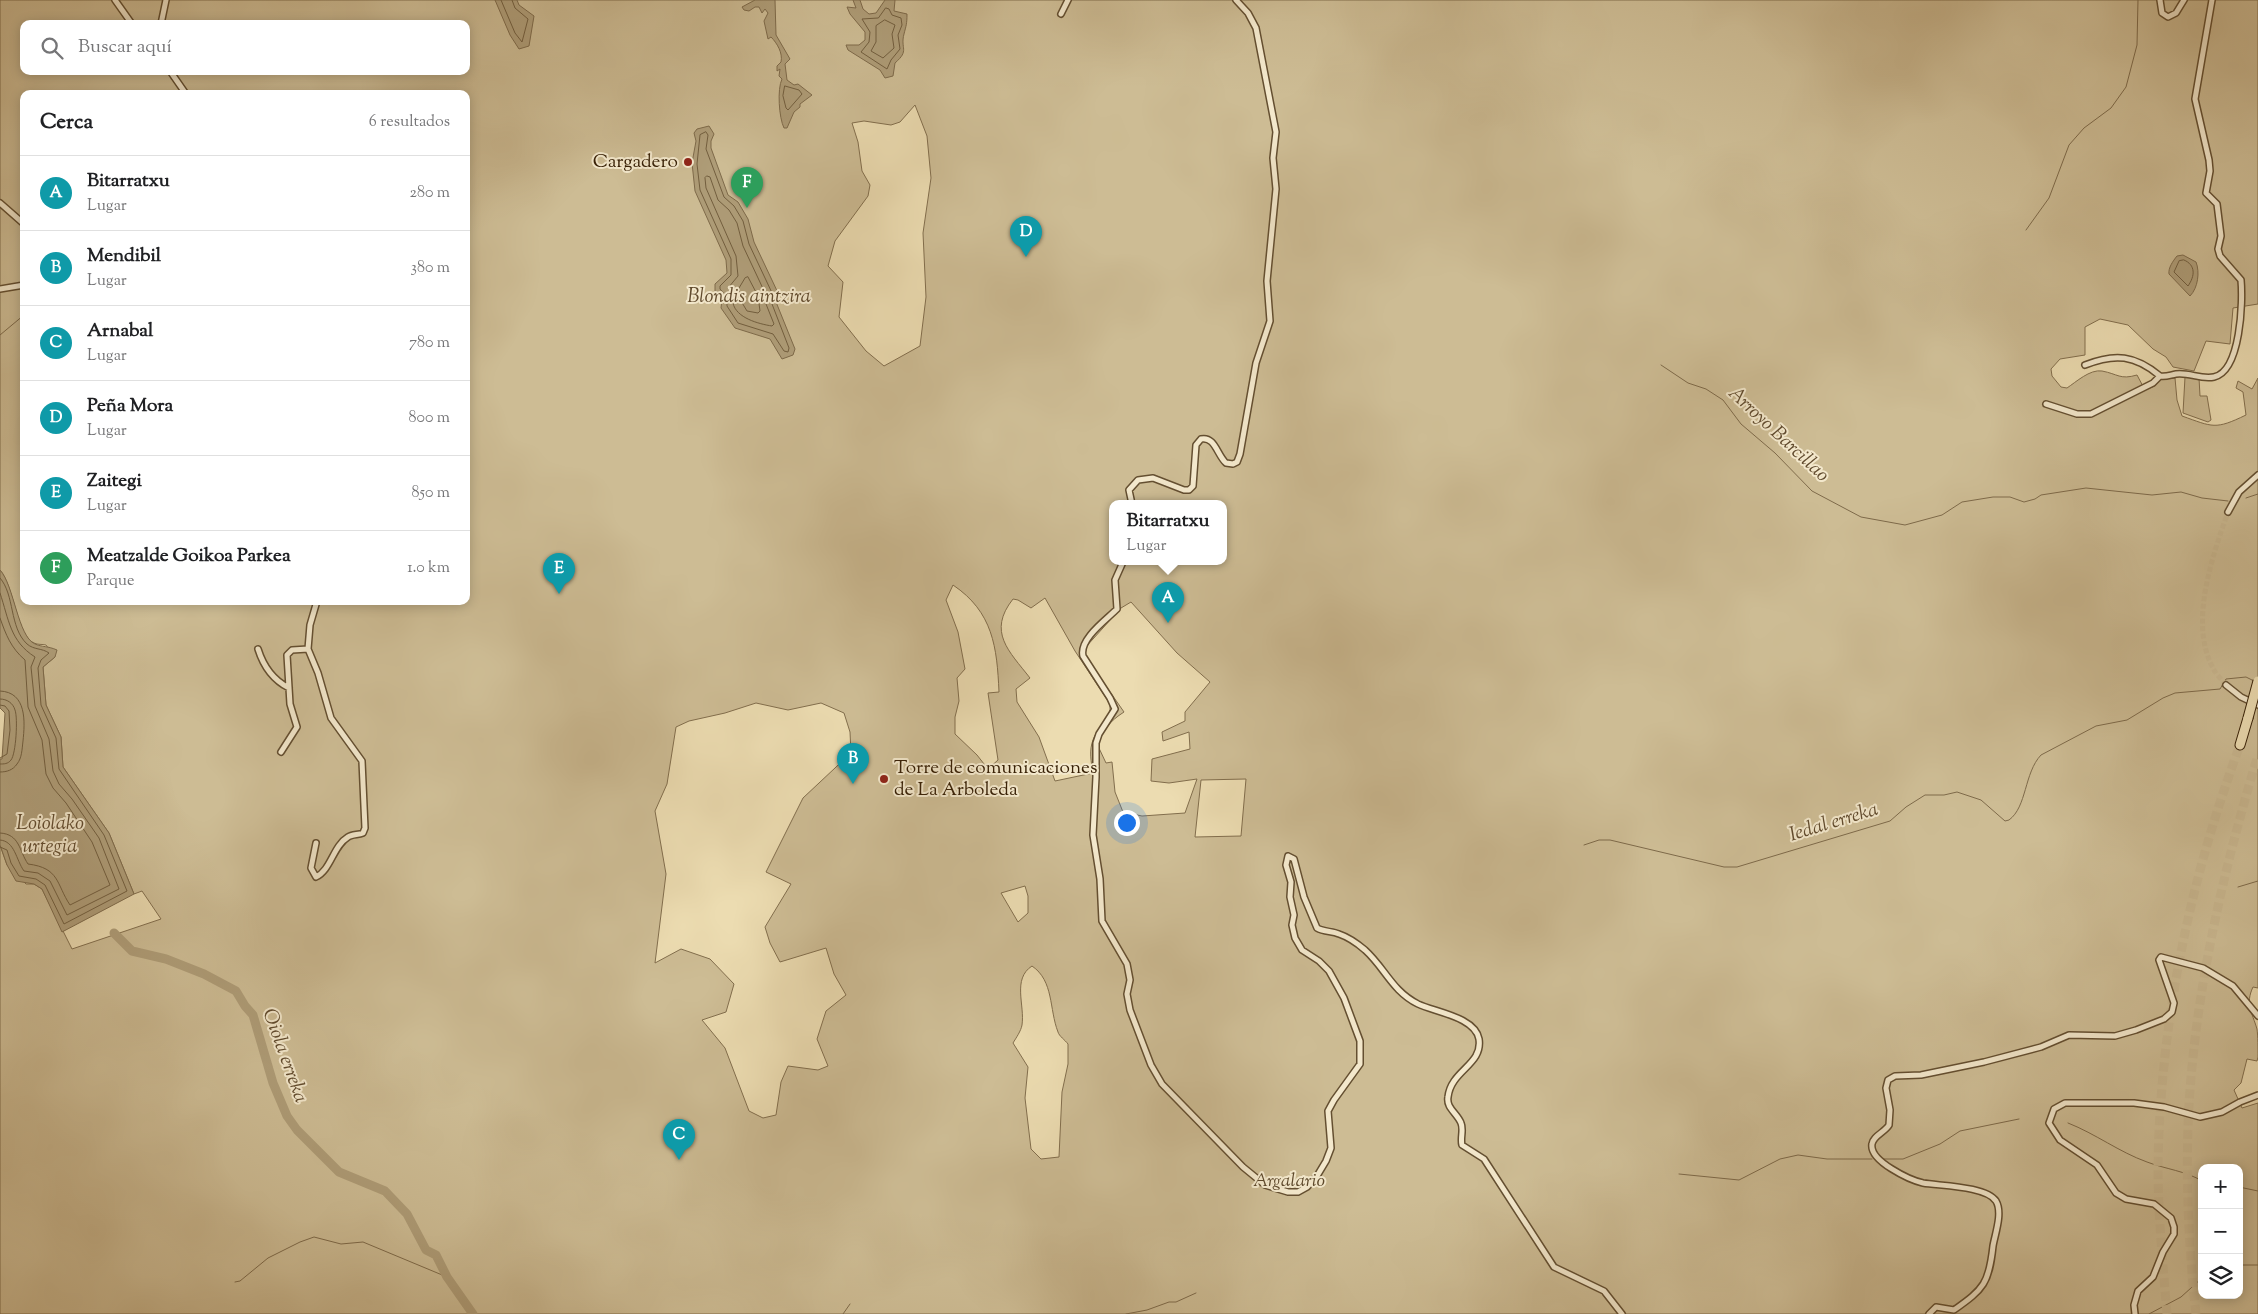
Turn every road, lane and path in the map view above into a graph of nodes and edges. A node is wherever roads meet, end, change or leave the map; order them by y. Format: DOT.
graph roads {
  1 [pos="115,0"];
  2 [pos="166,0"];
  3 [pos="1068,0"];
  4 [pos="1236,0"];
  5 [pos="2160,0"];
  6 [pos="2184,0"];
  7 [pos="2212,0"];
  8 [pos="1061,14"];
  9 [pos="129,20"];
  10 [pos="163,20"];
  11 [pos="173,75"];
  12 [pos="183,90"];
  13 [pos="0,203"];
  14 [pos="20,220"];
  15 [pos="20,286"];
  16 [pos="0,289"];
  17 [pos="2085,365"];
  18 [pos="2160,376"];
  19 [pos="2046,404"];
  20 [pos="2258,475"];
  21 [pos="1131,500"];
  22 [pos="2228,512"];
  23 [pos="1122,565"];
  24 [pos="316,605"];
  25 [pos="258,649"];
  26 [pos="308,650"];
  27 [pos="2258,680"];
  28 [pos="2226,685"];
  29 [pos="288,688"];
  30 [pos="2258,705"];
  31 [pos="2240,745"];
  32 [pos="281,752"];
  33 [pos="316,842"];
  34 [pos="2258,1016"];
  35 [pos="2258,1095"];
  36 [pos="1622,1314"];
  37 [pos="1929,1314"];
  38 [pos="2135,1314"];
  1 -- 9 [label="street"];
  2 -- 10 [label="street"];
  3 -- 8 [label="street"];
  4 -- 21 [label="street"];
  5 -- 6 [label="street"];
  7 -- 18 [label="street"];
  11 -- 12 [label="street"];
  13 -- 14 [label="street"];
  15 -- 16 [label="street"];
  17 -- 18 [label="street"];
  18 -- 19 [label="street"];
  20 -- 22 [label="street"];
  23 -- 36 [label="street"];
  24 -- 26 [label="street"];
  25 -- 29 [label="street"];
  26 -- 29 [label="street"];
  26 -- 33 [label="street"];
  27 -- 31 [label="highway, bridge"];
  28 -- 30 [label="street"];
  29 -- 32 [label="street"];
  34 -- 37 [label="street"];
  35 -- 38 [label="street"];
}
